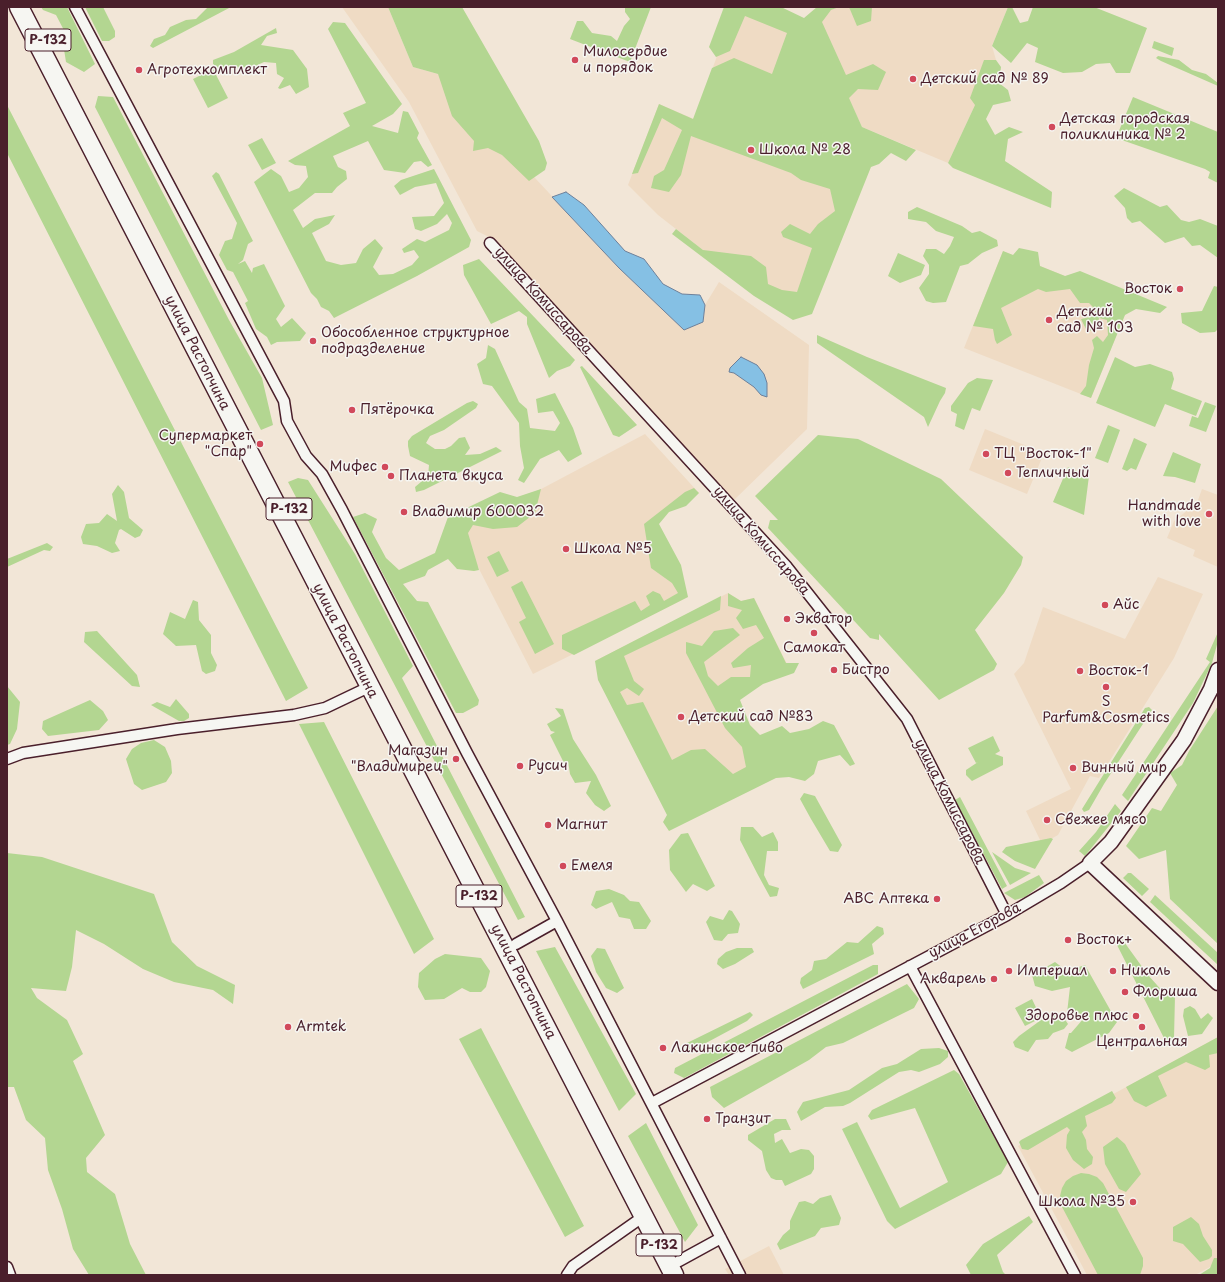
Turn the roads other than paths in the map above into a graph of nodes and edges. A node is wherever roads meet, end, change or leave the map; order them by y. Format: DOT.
graph roads {
  1 [pos="19,7"];
  2 [pos="31,7"];
  3 [pos="75,7"];
  4 [pos="490,243"];
  5 [pos="1218,670"];
  6 [pos="369,687"];
  7 [pos="7,759"];
  8 [pos="1090,863"];
  9 [pos="1007,915"];
  10 [pos="557,921"];
  11 [pos="516,944"];
  12 [pos="910,966"];
  13 [pos="1218,983"];
  14 [pos="652,1103"];
  15 [pos="644,1216"];
  16 [pos="721,1238"];
  17 [pos="7,1267"];
  18 [pos="680,1270"];
  19 [pos="10,1275"];
  20 [pos="567,1275"];
  21 [pos="740,1275"];
  22 [pos="1075,1275"];
  1 -- 6 [label="highway, улица Растопчина / Р-132"];
  2 -- 11 [label="highway, улица Растопчина / Р-132"];
  3 -- 10 [label="street"];
  4 -- 9 [label="street, улица Комиссарова"];
  5 -- 8 [label="main road, улица Егорова"];
  6 -- 7 [label="street"];
  6 -- 15 [label="highway, улица Растопчина / Р-132"];
  8 -- 9 [label="street, улица Егорова"];
  8 -- 13 [label="main road"];
  9 -- 12 [label="street, улица Егорова"];
  10 -- 11 [label="street"];
  10 -- 14 [label="street"];
  11 -- 18 [label="highway, улица Растопчина / Р-132"];
  12 -- 14 [label="street, улица Егорова"];
  12 -- 22 [label="street"];
  14 -- 16 [label="street"];
  15 -- 18 [label="highway, улица Растопчина / Р-132"];
  15 -- 20 [label="street"];
  16 -- 18 [label="street"];
  16 -- 21 [label="street"];
  17 -- 19 [label="street"];
}
